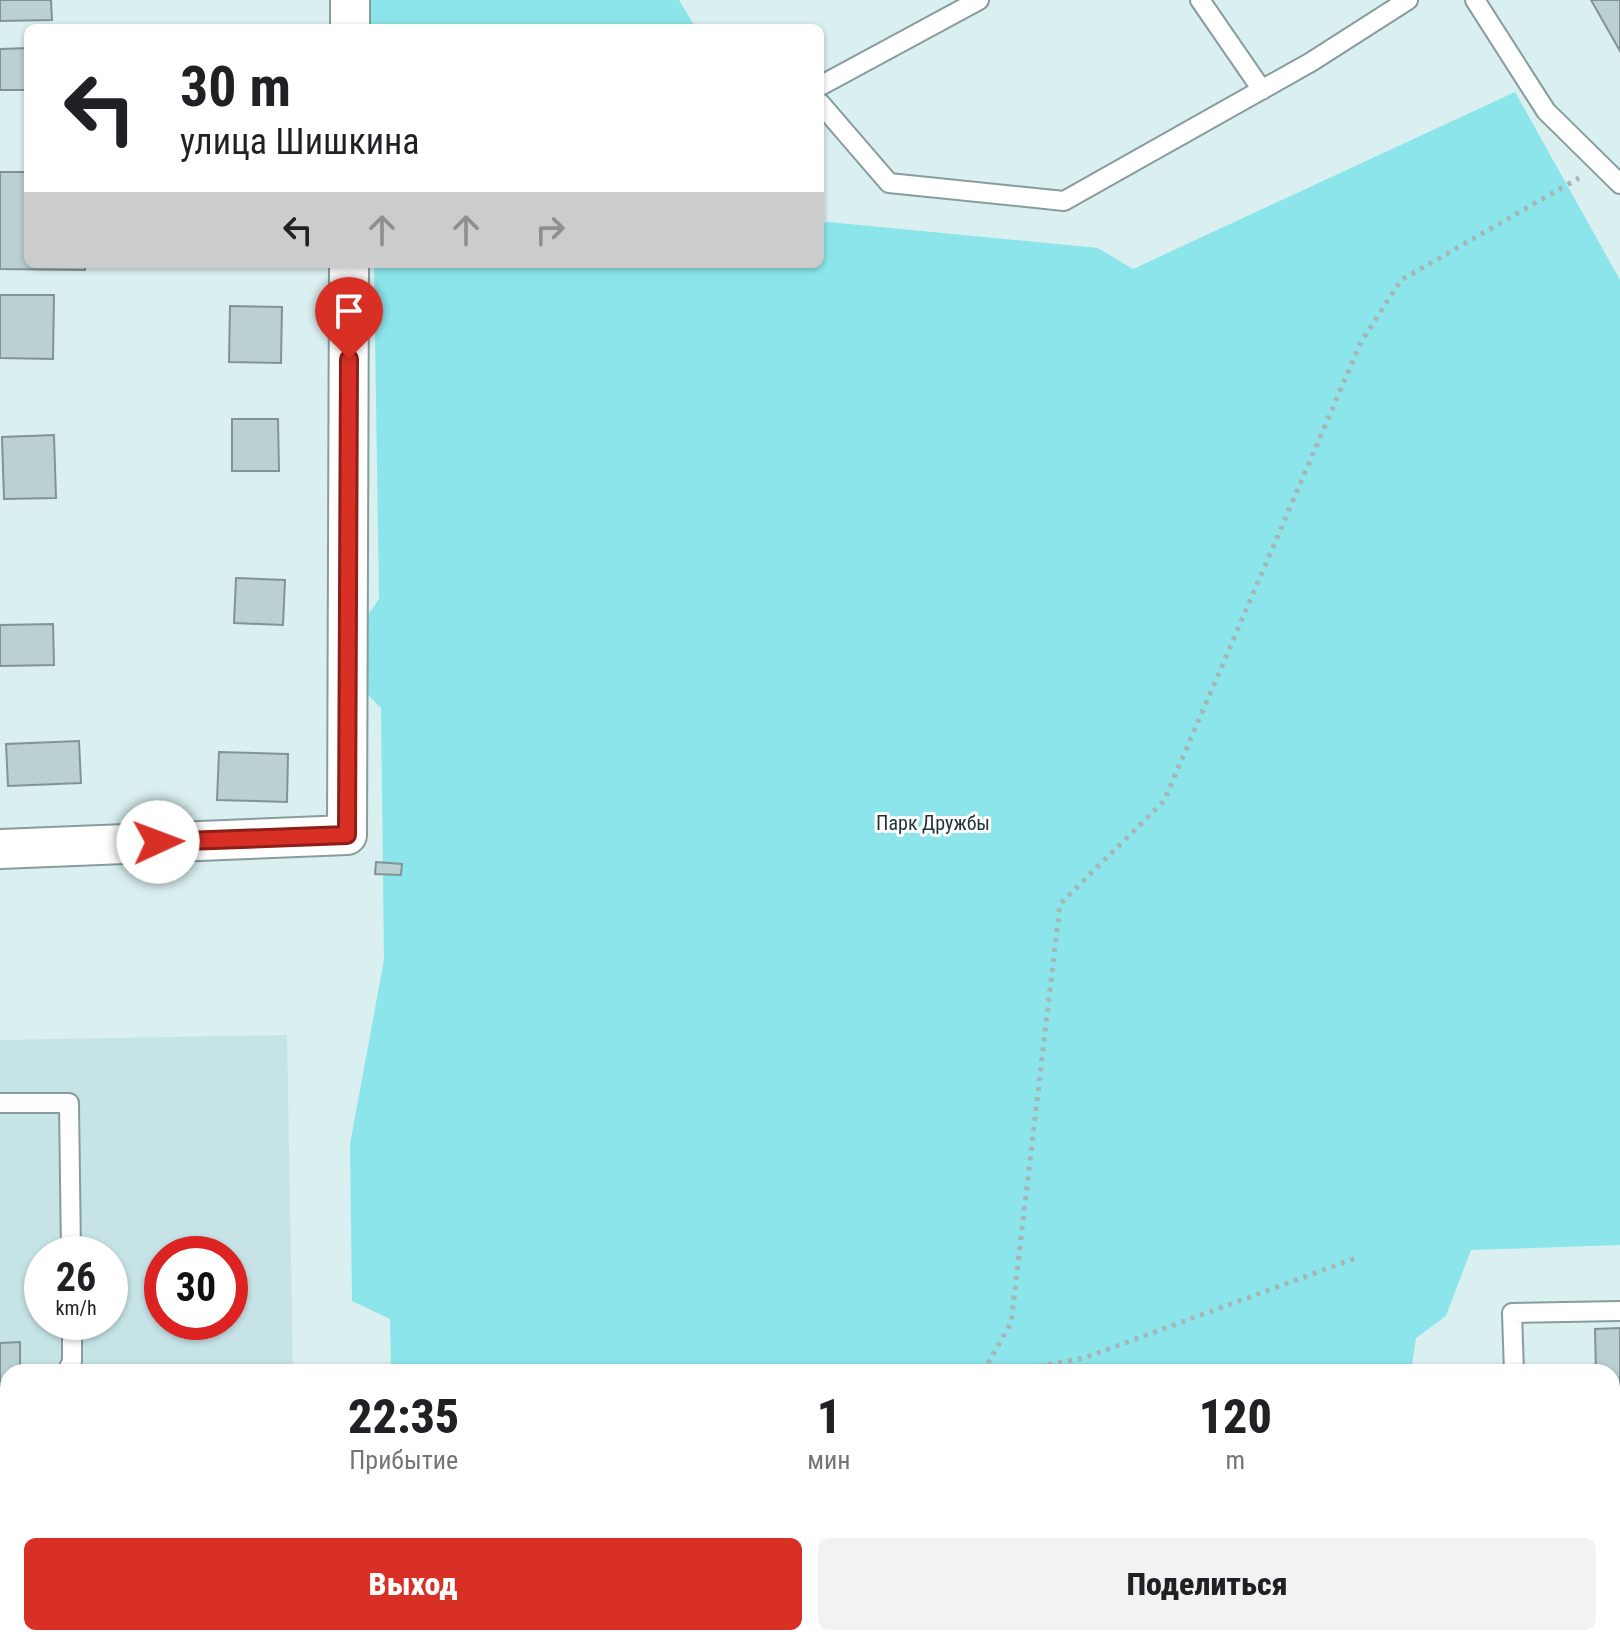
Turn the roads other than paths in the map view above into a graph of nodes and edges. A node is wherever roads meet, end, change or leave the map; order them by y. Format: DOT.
graph roads {
  1 [pos="350,0"];
  2 [pos="979,0"];
  3 [pos="1200,0"];
  4 [pos="1408,0"];
  5 [pos="1475,0"];
  6 [pos="350,24"];
  7 [pos="824,84"];
  8 [pos="1262,90"];
  9 [pos="824,108"];
  10 [pos="1620,184"];
  11 [pos="349,268"];
  12 [pos="0,849"];
  13 [pos="0,1103"];
  14 [pos="71,1236"];
  15 [pos="1620,1311"];
  16 [pos="72,1340"];
  17 [pos="71,1364"];
  18 [pos="1514,1364"];
  1 -- 6 [label="street"];
  2 -- 7 [label="lane"];
  3 -- 8 [label="lane"];
  4 -- 8 [label="lane"];
  5 -- 10 [label="lane"];
  8 -- 9 [label="lane"];
  11 -- 12 [label="street"];
  13 -- 14 [label="lane"];
  15 -- 18 [label="lane"];
  16 -- 17 [label="lane"];
}
